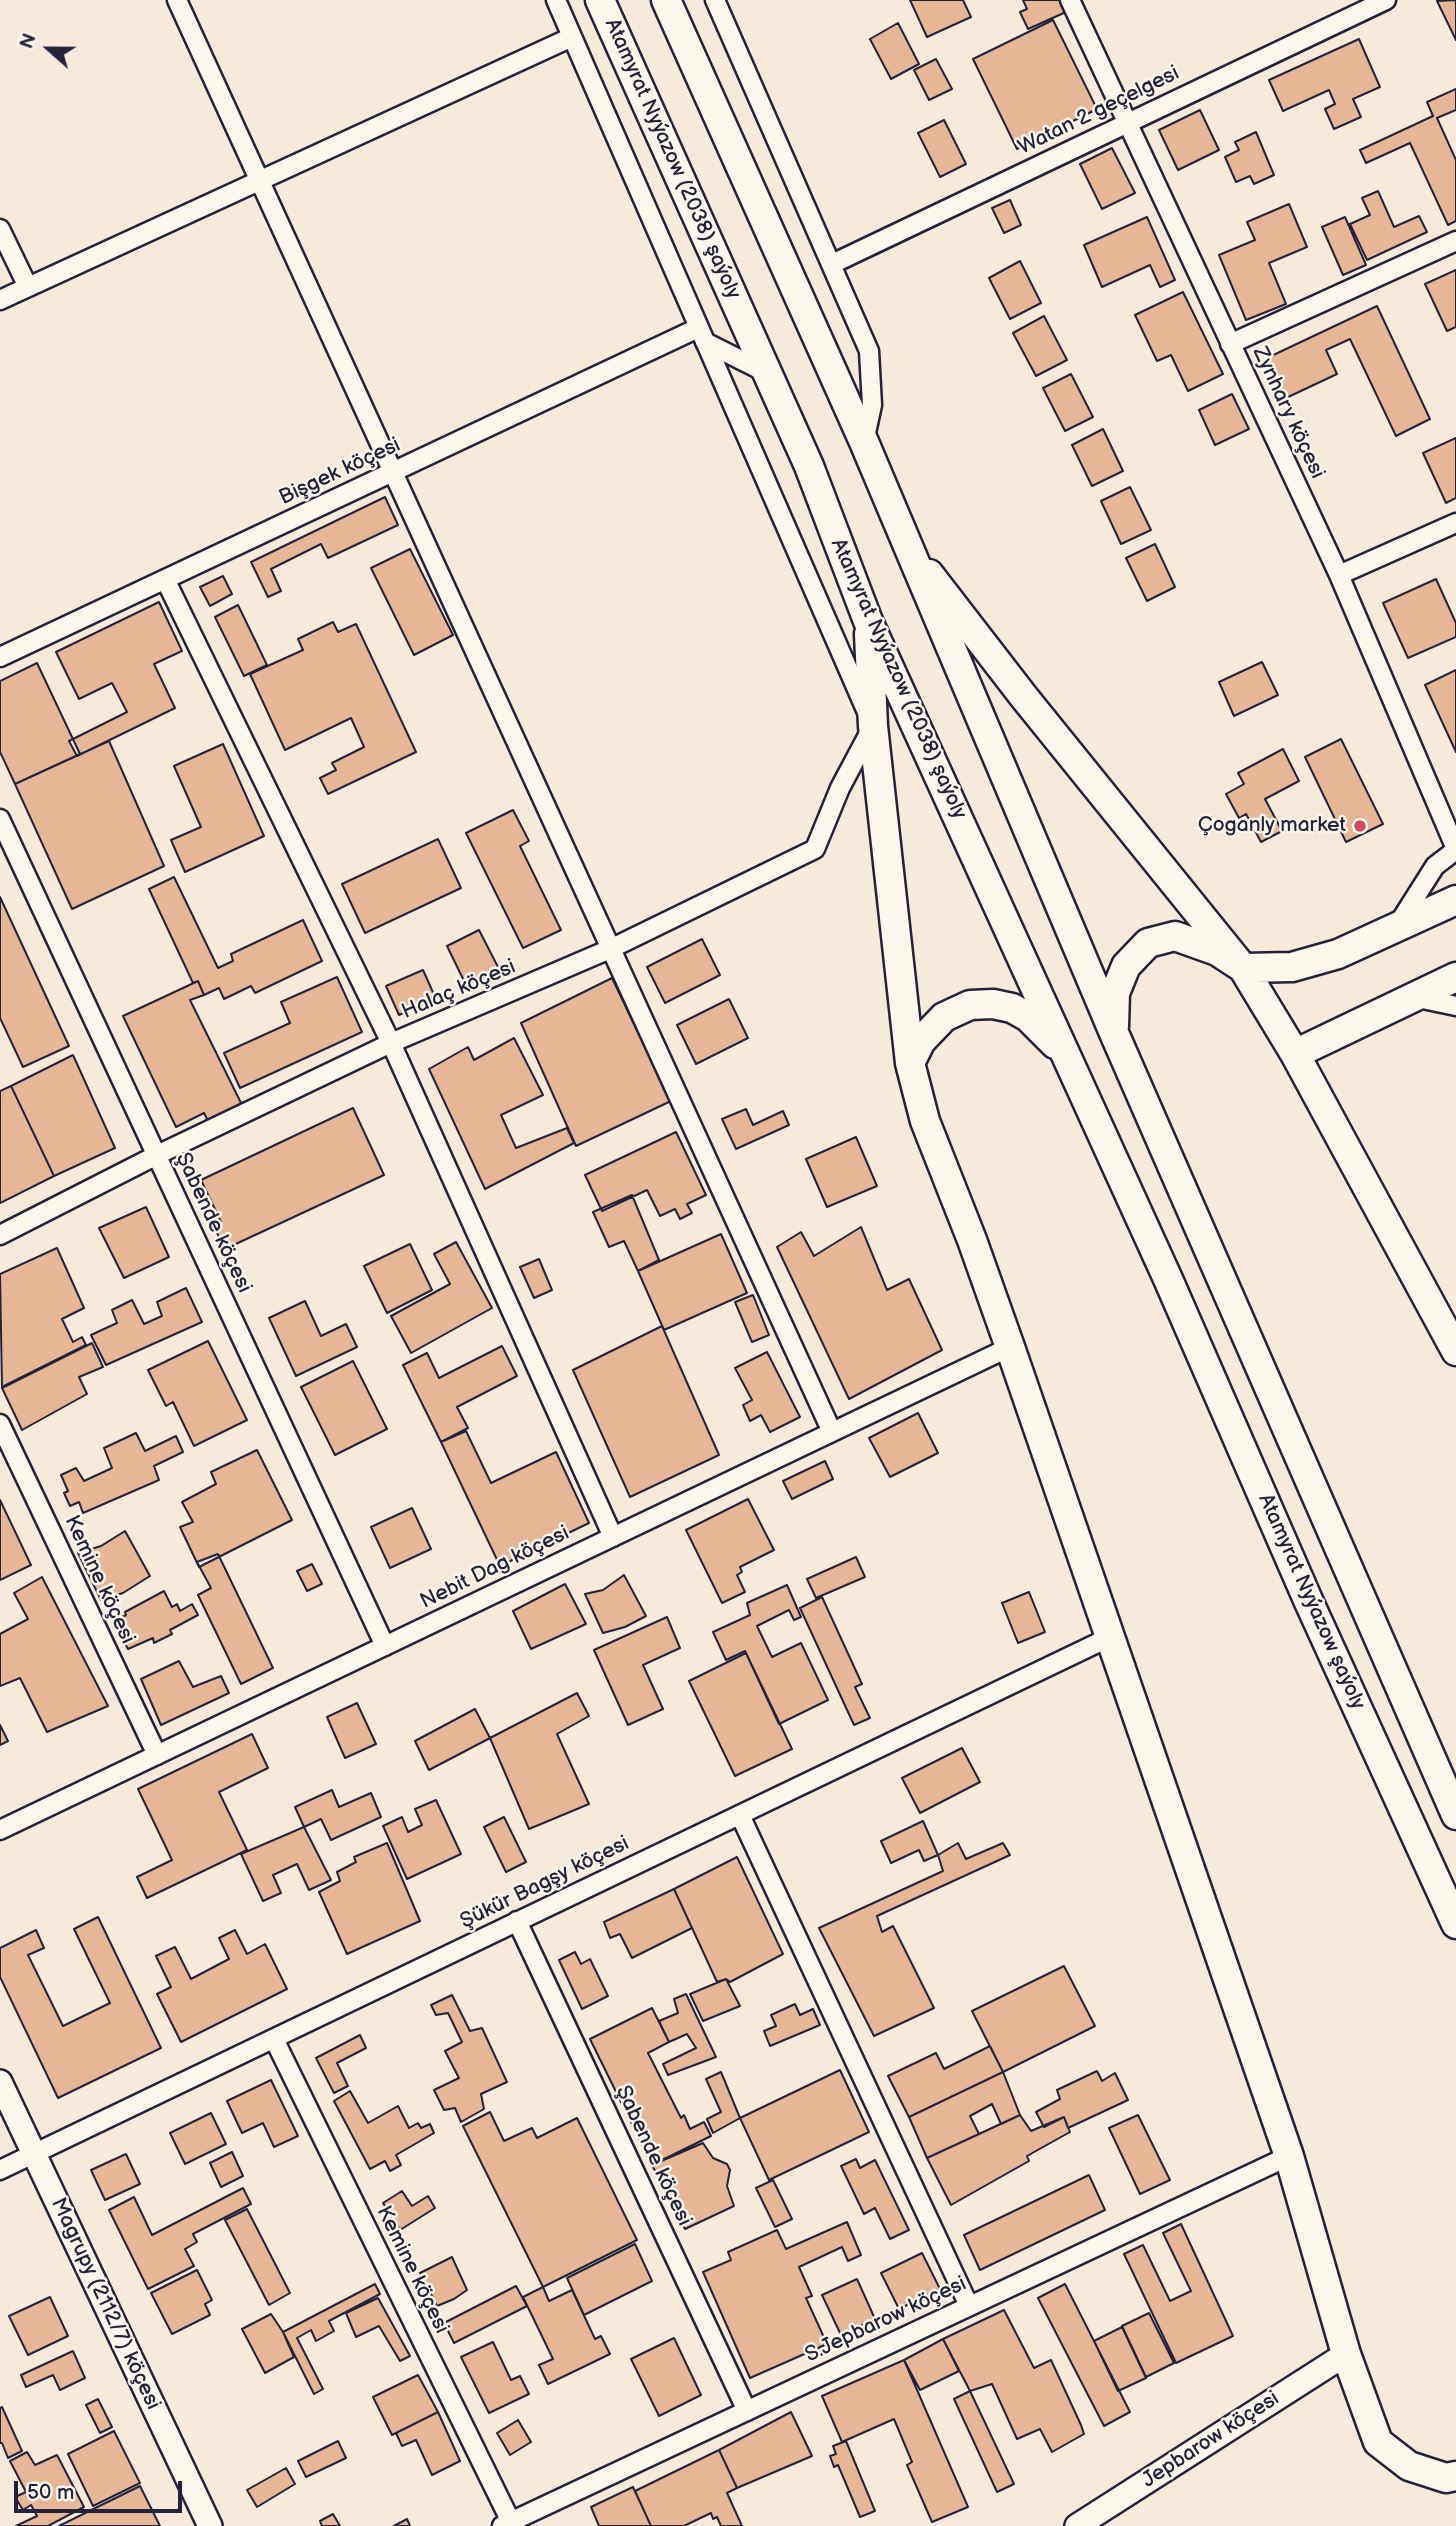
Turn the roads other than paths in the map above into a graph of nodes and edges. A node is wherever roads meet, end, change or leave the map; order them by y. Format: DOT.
graph roads {
  1 [pos="177,0"];
  2 [pos="556,0"];
  3 [pos="600,0"];
  4 [pos="666,0"];
  5 [pos="715,0"];
  6 [pos="1070,0"];
  7 [pos="1386,0"];
  8 [pos="572,37"];
  9 [pos="1126,123"];
  10 [pos="260,182"];
  11 [pos="0,229"];
  12 [pos="1456,241"];
  13 [pos="832,264"];
  14 [pos="28,287"];
  15 [pos="0,300"];
  16 [pos="702,335"];
  17 [pos="1230,344"];
  18 [pos="767,373"];
  19 [pos="864,442"];
  20 [pos="394,471"];
  21 [pos="1456,523"];
  22 [pos="904,541"];
  23 [pos="1339,575"];
  24 [pos="165,579"];
  25 [pos="868,621"];
  26 [pos="0,657"];
  27 [pos="873,726"];
  28 [pos="0,819"];
  29 [pos="1456,850"];
  30 [pos="1456,900"];
  31 [pos="1396,927"];
  32 [pos="610,949"];
  33 [pos="1243,968"];
  34 [pos="1456,977"];
  35 [pos="1413,997"];
  36 [pos="1456,1006"];
  37 [pos="1114,1033"];
  38 [pos="391,1043"];
  39 [pos="1294,1054"];
  40 [pos="1069,1059"];
  41 [pos="910,1063"];
  42 [pos="157,1155"];
  43 [pos="0,1236"];
  44 [pos="1168,1279"];
  45 [pos="1010,1347"];
  46 [pos="1456,1350"];
  47 [pos="0,1424"];
  48 [pos="832,1432"];
  49 [pos="613,1537"];
  50 [pos="1110,1637"];
  51 [pos="385,1646"];
  52 [pos="157,1755"];
  53 [pos="740,1815"];
  54 [pos="1456,1815"];
  55 [pos="0,1830"];
  56 [pos="517,1922"];
  57 [pos="1456,1924"];
  58 [pos="274,2039"];
  59 [pos="0,2082"];
  60 [pos="34,2154"];
  61 [pos="1289,2156"];
  62 [pos="0,2170"];
  63 [pos="969,2306"];
  64 [pos="1346,2354"];
  65 [pos="747,2410"];
  66 [pos="1456,2476"];
  67 [pos="506,2524"];
  68 [pos="210,2526"];
  69 [pos="1077,2526"];
  1 -- 10 [label="street"];
  2 -- 8 [label="street"];
  3 -- 18 [label="main road, Atamyrat Nyýazow (2038) şaýoly"];
  4 -- 19 [label="main road"];
  5 -- 13 [label="street"];
  6 -- 9 [label="street, Zynhary köçesi"];
  7 -- 9 [label="street, Watan 2 geçelgesi"];
  8 -- 10 [label="street"];
  8 -- 16 [label="street"];
  9 -- 13 [label="street, Watan 2 geçelgesi"];
  9 -- 17 [label="street, Zynhary köçesi"];
  10 -- 14 [label="street"];
  10 -- 20 [label="street"];
  11 -- 14 [label="street"];
  12 -- 17 [label="street"];
  13 -- 19 [label="street"];
  14 -- 15 [label="street"];
  16 -- 18 [label="street"];
  16 -- 20 [label="street, Bişgek köçesi"];
  16 -- 27 [label="street"];
  17 -- 23 [label="street, Zynhary köçesi"];
  18 -- 25 [label="main road, Atamyrat Nyýazow (2038) şaýoly"];
  19 -- 22 [label="main road"];
  20 -- 24 [label="street, Bişgek köçesi"];
  20 -- 32 [label="street"];
  21 -- 23 [label="street"];
  22 -- 33 [label="main road"];
  22 -- 37 [label="main road"];
  23 -- 29 [label="street, Zynhary köçesi"];
  24 -- 26 [label="street, Bişgek köçesi"];
  24 -- 38 [label="street"];
  25 -- 27 [label="main road"];
  25 -- 40 [label="main road, Atamyrat Nyýazow (2038) şaýoly"];
  27 -- 32 [label="street, Halaç köçesi"];
  27 -- 41 [label="main road"];
  28 -- 42 [label="street, Şabende köçesi"];
  29 -- 31 [label="street"];
  30 -- 31 [label="main road"];
  31 -- 33 [label="main road"];
  32 -- 38 [label="street, Halaç köçesi"];
  32 -- 48 [label="street"];
  33 -- 37 [label="main road"];
  33 -- 39 [label="main road"];
  34 -- 35 [label="main road"];
  35 -- 36 [label="street"];
  35 -- 39 [label="main road"];
  37 -- 54 [label="main road"];
  38 -- 42 [label="street, Halaç köçesi"];
  38 -- 49 [label="street"];
  39 -- 46 [label="main road"];
  40 -- 41 [label="main road"];
  40 -- 44 [label="main road, Atamyrat Nyýazow (2038) şaýoly"];
  41 -- 45 [label="main road"];
  42 -- 43 [label="street, Halaç köçesi"];
  42 -- 51 [label="street, Şabende köçesi"];
  44 -- 57 [label="main road, Atamyrat Nyýazow şaýoly"];
  45 -- 48 [label="street, Nebit Dag köçesi"];
  45 -- 50 [label="main road"];
  47 -- 52 [label="street, Kemine köçesi"];
  48 -- 49 [label="street, Nebit Dag köçesi"];
  49 -- 51 [label="street, Nebit Dag köçesi"];
  50 -- 53 [label="street, Şükür Bagşy köçesi"];
  50 -- 61 [label="main road"];
  51 -- 52 [label="street, Nebit Dag köçesi"];
  52 -- 55 [label="street, Nebit Dag köçesi"];
  53 -- 56 [label="street, Şükür Bagşy köçesi"];
  53 -- 63 [label="street"];
  56 -- 58 [label="street, Şükür Bagşy köçesi"];
  56 -- 65 [label="street, Şabende köçesi"];
  58 -- 60 [label="street, Şükür Bagşy köçesi"];
  58 -- 67 [label="street, Kemine köçesi"];
  59 -- 60 [label="street, Magrupy (2112/7) köçesi"];
  60 -- 62 [label="street, Şükür Bagşy köçesi"];
  60 -- 68 [label="street, Magrupy (2112/7) köçesi"];
  61 -- 63 [label="street, S.Jepbarow köçesi"];
  61 -- 64 [label="main road"];
  63 -- 65 [label="street, S.Jepbarow köçesi"];
  64 -- 66 [label="main road"];
  64 -- 69 [label="street, Jepbarow köçesi"];
  65 -- 67 [label="street, S.Jepbarow köçesi"];
}
